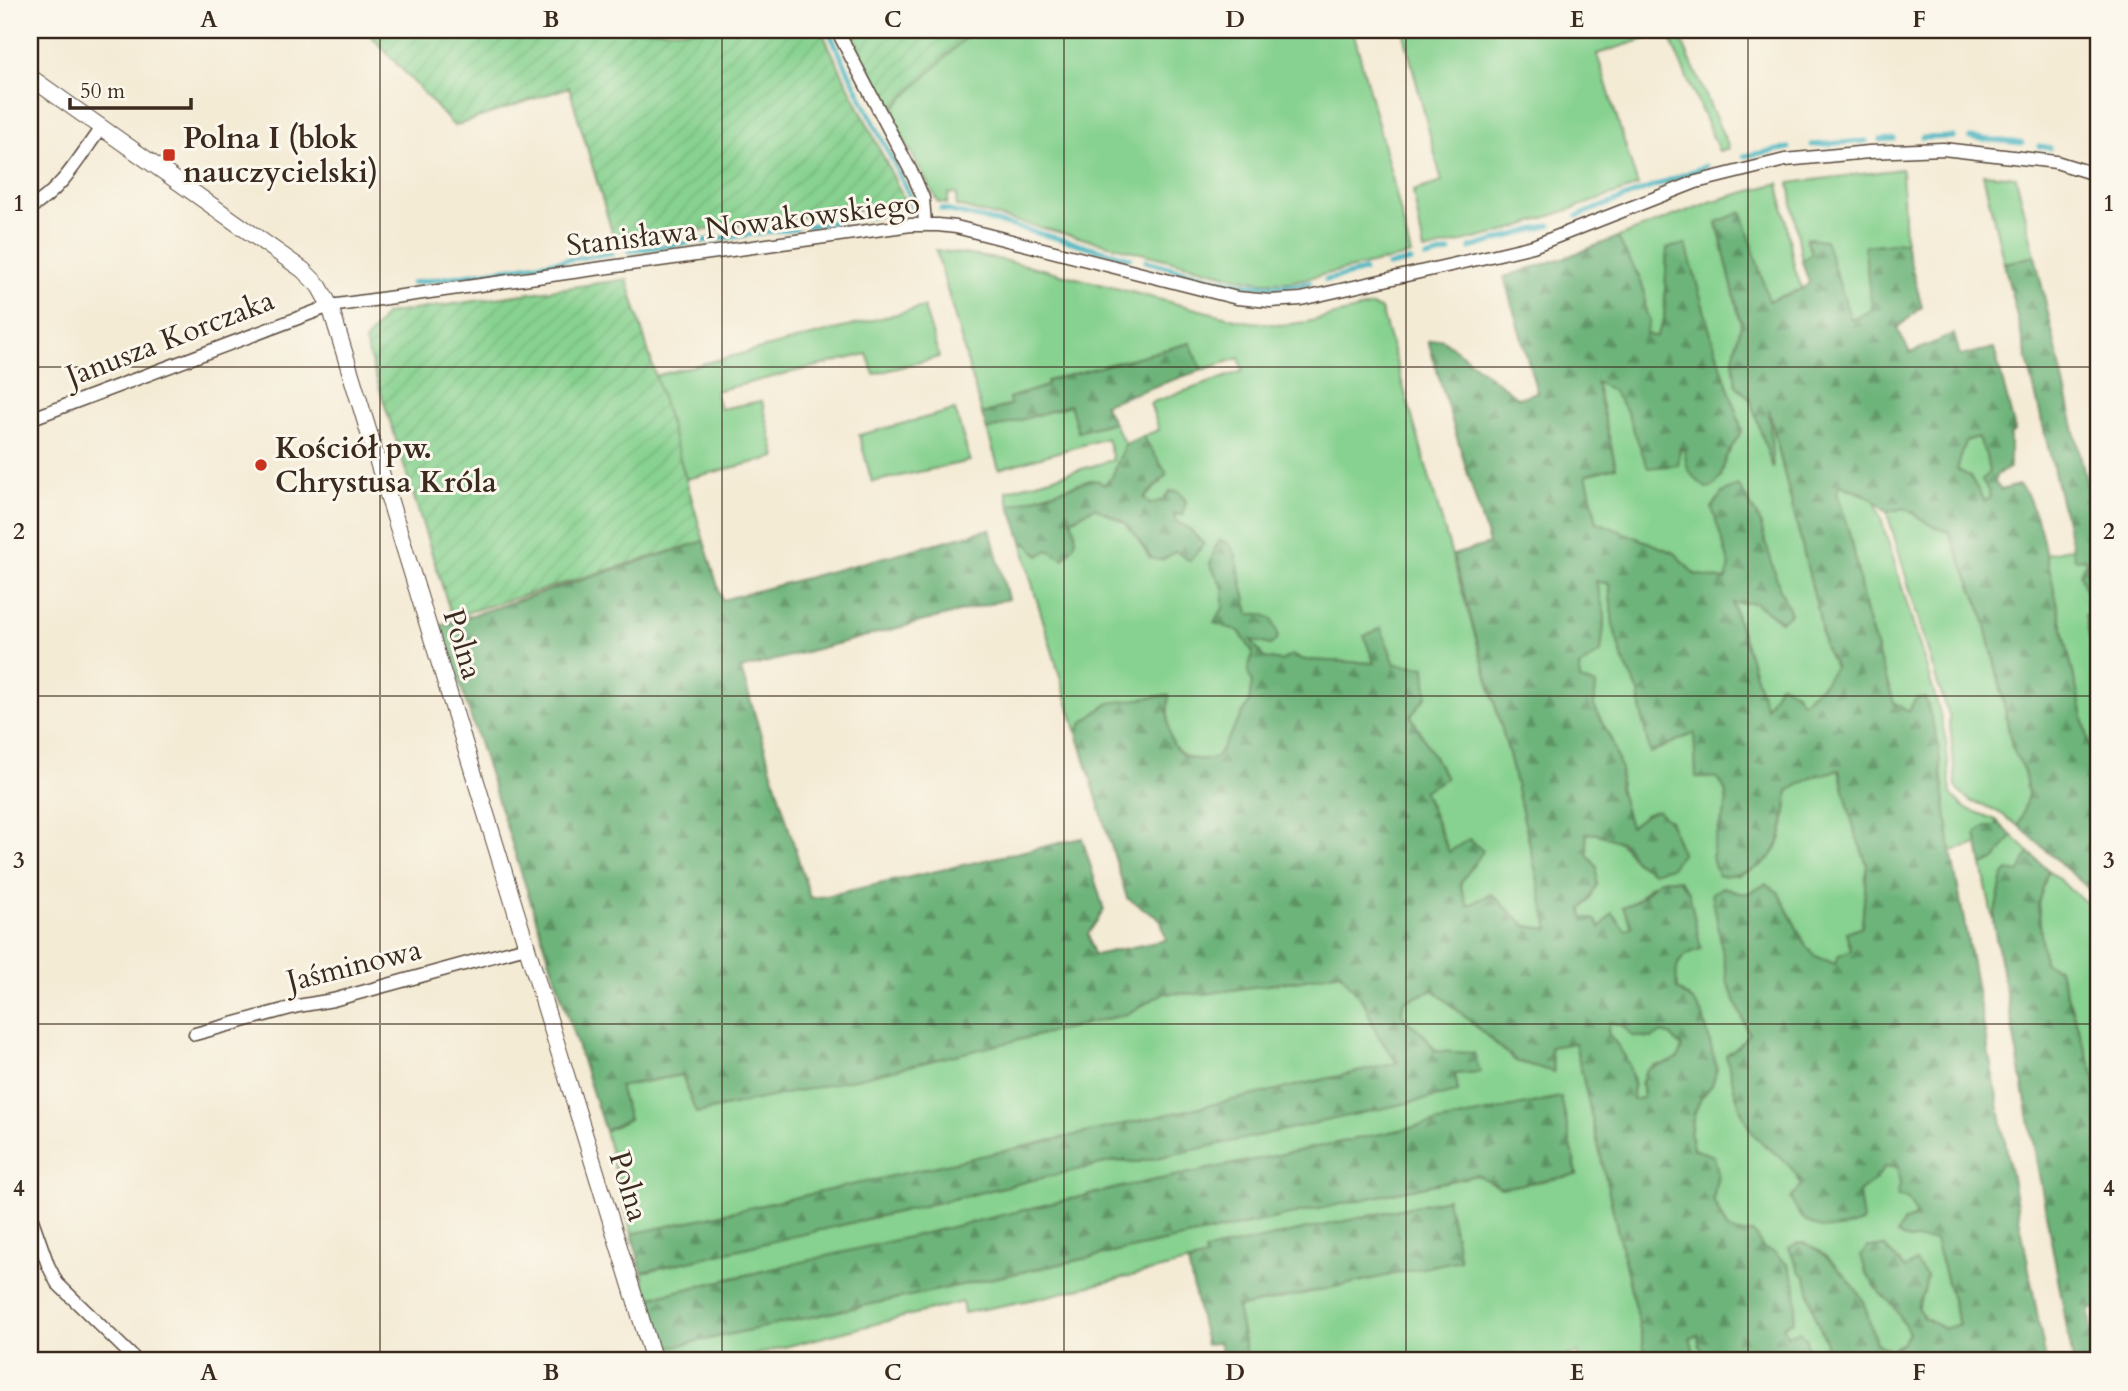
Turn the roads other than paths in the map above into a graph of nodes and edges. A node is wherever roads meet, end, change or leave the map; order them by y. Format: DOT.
graph roads {
  1 [pos="837,30"];
  2 [pos="30,77"];
  3 [pos="101,128"];
  4 [pos="2098,175"];
  5 [pos="30,208"];
  6 [pos="925,224"];
  7 [pos="330,306"];
  8 [pos="30,419"];
  9 [pos="526,947"];
  10 [pos="195,1034"];
  11 [pos="30,1214"];
  12 [pos="137,1361"];
  13 [pos="654,1361"];
  1 -- 6 [label="street"];
  2 -- 3 [label="street, Polna"];
  3 -- 5 [label="street"];
  3 -- 7 [label="street, Polna"];
  4 -- 6 [label="street, Stanisława Nowakowskiego"];
  6 -- 7 [label="street, Stanisława Nowakowskiego"];
  7 -- 8 [label="street, Janusza Korczaka"];
  7 -- 9 [label="street, Polna"];
  9 -- 10 [label="street, Jaśminowa"];
  9 -- 13 [label="street, Polna"];
  11 -- 12 [label="street"];
}
